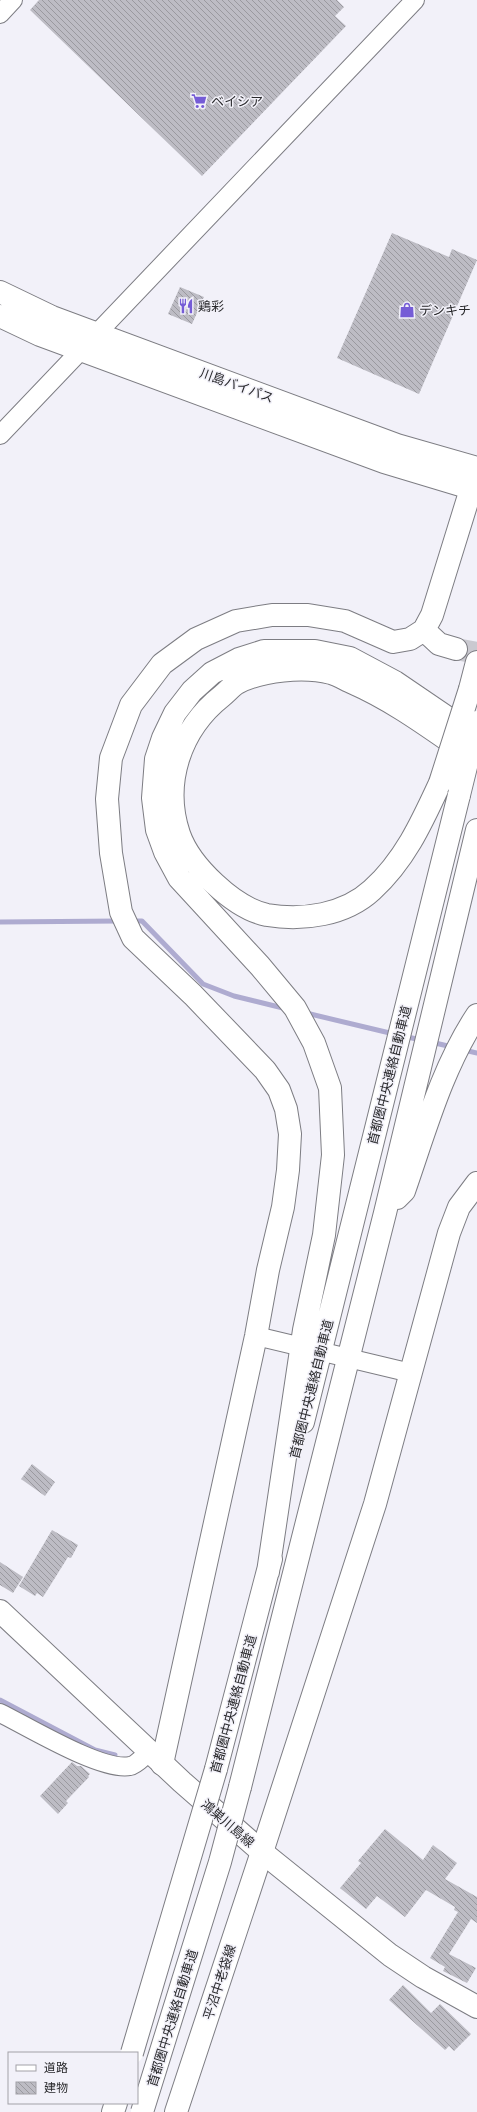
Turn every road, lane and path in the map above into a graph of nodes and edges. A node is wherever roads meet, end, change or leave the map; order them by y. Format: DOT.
graph roads {
  1 [pos="415,0"];
  2 [pos="0,292"];
  3 [pos="0,316"];
  4 [pos="98,334"];
  5 [pos="82,351"];
  6 [pos="0,435"];
  7 [pos="475,482"];
  8 [pos="424,630"];
  9 [pos="456,649"];
  10 [pos="477,662"];
  11 [pos="477,722"];
  12 [pos="477,738"];
  13 [pos="477,760"];
  14 [pos="477,830"];
  15 [pos="477,1015"];
  16 [pos="477,1183"];
  17 [pos="384,1214"];
  18 [pos="256,1336"];
  19 [pos="311,1349"];
  20 [pos="348,1358"];
  21 [pos="411,1373"];
  22 [pos="0,1611"];
  23 [pos="0,1713"];
  24 [pos="156,1758"];
  25 [pos="262,1852"];
  26 [pos="477,2007"];
  27 [pos="132,2052"];
  28 [pos="142,2112"];
  29 [pos="176,2112"];
  1 -- 4 [label="street"];
  2 -- 4 [label="main road, 川島バイパス"];
  3 -- 5 [label="main road, 川島バイパス"];
  4 -- 5 [label="street"];
  4 -- 7 [label="main road, 川島バイパス"];
  5 -- 6 [label="street"];
  5 -- 7 [label="main road, 川島バイパス"];
  7 -- 8 [label="main road"];
  8 -- 9 [label="main road"];
  8 -- 18 [label="main road"];
  10 -- 13 [label="main road, bridge"];
  11 -- 19 [label="main road, 首都圏中央連絡自動車道, bridge"];
  12 -- 19 [label="main road"];
  14 -- 17 [label="main road, 首都圏中央連絡自動車道"];
  15 -- 17 [label="main road"];
  16 -- 21 [label="main road, 平沼中老袋線"];
  17 -- 20 [label="main road, 首都圏中央連絡自動車道"];
  18 -- 19 [label="street"];
  18 -- 24 [label="main road"];
  19 -- 20 [label="street"];
  19 -- 27 [label="main road, 首都圏中央連絡自動車道, bridge"];
  20 -- 21 [label="street"];
  20 -- 28 [label="main road, 首都圏中央連絡自動車道, bridge"];
  21 -- 25 [label="main road, 平沼中老袋線"];
  22 -- 24 [label="main road, 鴻巣川島線"];
  23 -- 24 [label="street"];
  24 -- 25 [label="main road, 鴻巣川島線"];
  25 -- 26 [label="main road, 鴻巣川島線"];
  25 -- 29 [label="main road, 平沼中老袋線"];
}
